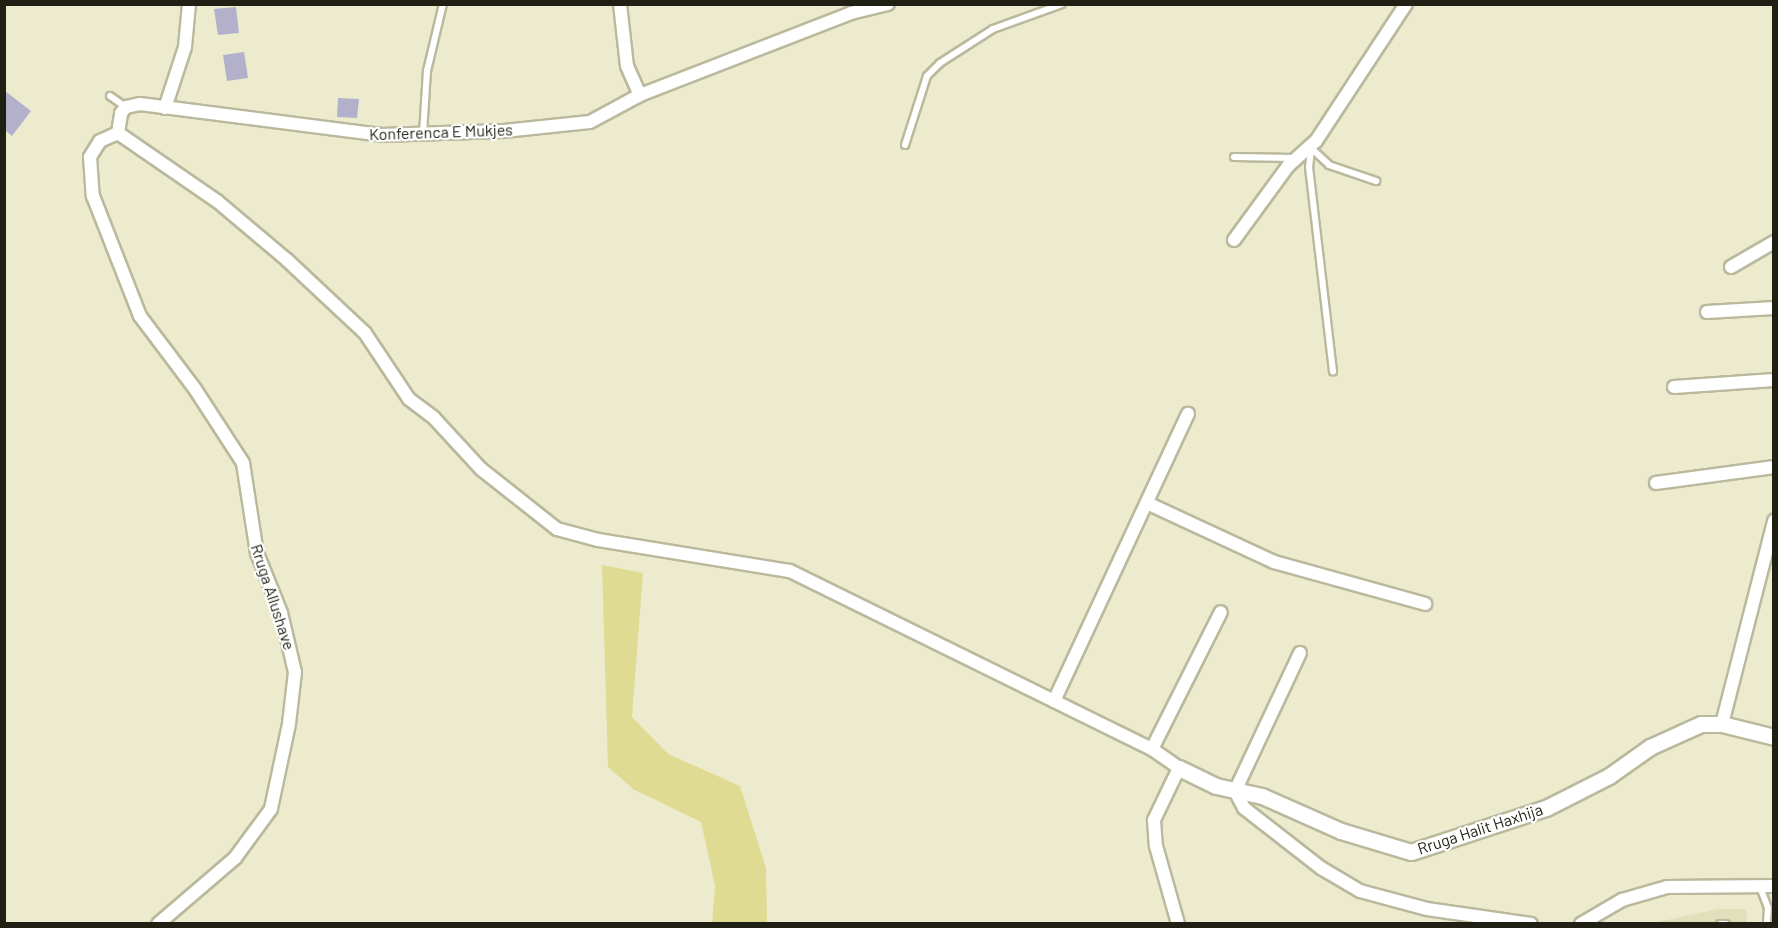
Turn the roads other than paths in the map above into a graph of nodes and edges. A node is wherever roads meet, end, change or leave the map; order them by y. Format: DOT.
graph roads {
  1 [pos="189,4"];
  2 [pos="443,4"];
  3 [pos="620,4"];
  4 [pos="888,4"];
  5 [pos="1062,4"];
  6 [pos="1406,4"];
  7 [pos="640,95"];
  8 [pos="110,96"];
  9 [pos="126,107"];
  10 [pos="165,108"];
  11 [pos="118,133"];
  12 [pos="423,135"];
  13 [pos="905,145"];
  14 [pos="1311,148"];
  15 [pos="1234,157"];
  16 [pos="1295,158"];
  17 [pos="1376,181"];
  18 [pos="1234,240"];
  19 [pos="1773,242"];
  20 [pos="1731,267"];
  21 [pos="1773,308"];
  22 [pos="1707,312"];
  23 [pos="1333,372"];
  24 [pos="1773,380"];
  25 [pos="1674,387"];
  26 [pos="1188,414"];
  27 [pos="1773,467"];
  28 [pos="1656,483"];
  29 [pos="1147,503"];
  30 [pos="1773,521"];
  31 [pos="1769,558"];
  32 [pos="1425,604"];
  33 [pos="1221,612"];
  34 [pos="1300,653"];
  35 [pos="1054,701"];
  36 [pos="1722,724"];
  37 [pos="1773,737"];
  38 [pos="1152,749"];
  39 [pos="1179,768"];
  40 [pos="1235,791"];
  41 [pos="1773,886"];
  42 [pos="1760,887"];
  43 [pos="158,924"];
  44 [pos="1178,924"];
  45 [pos="1531,924"];
  46 [pos="1581,924"];
  47 [pos="1720,924"];
  48 [pos="1726,924"];
  49 [pos="1767,924"];
  1 -- 10 [label="street"];
  2 -- 12 [label="lane"];
  3 -- 7 [label="street"];
  4 -- 7 [label="street, Konferenca E Mukjes"];
  5 -- 13 [label="lane"];
  6 -- 14 [label="street"];
  7 -- 12 [label="street, Konferenca E Mukjes"];
  8 -- 9 [label="lane"];
  9 -- 10 [label="street, Konferenca E Mukjes"];
  9 -- 11 [label="street"];
  10 -- 12 [label="street, Konferenca E Mukjes"];
  11 -- 35 [label="street"];
  11 -- 43 [label="street, Rruga Allushave"];
  14 -- 16 [label="street"];
  14 -- 17 [label="lane"];
  14 -- 23 [label="lane"];
  15 -- 16 [label="lane"];
  16 -- 18 [label="street"];
  19 -- 20 [label="street"];
  21 -- 22 [label="street"];
  24 -- 25 [label="street"];
  26 -- 29 [label="street"];
  27 -- 28 [label="street"];
  29 -- 32 [label="street"];
  29 -- 35 [label="street"];
  30 -- 31 [label="street"];
  31 -- 36 [label="street"];
  33 -- 38 [label="street"];
  34 -- 40 [label="street"];
  35 -- 38 [label="street"];
  36 -- 37 [label="street, Rruga Halit Haxhija"];
  36 -- 40 [label="street, Rruga Halit Haxhija"];
  38 -- 39 [label="street"];
  39 -- 40 [label="street, Rruga Halit Haxhija"];
  39 -- 44 [label="street"];
  40 -- 45 [label="street"];
  41 -- 42 [label="street"];
  42 -- 46 [label="street"];
  42 -- 49 [label="lane"];
  47 -- 48 [label="lane"];
}
